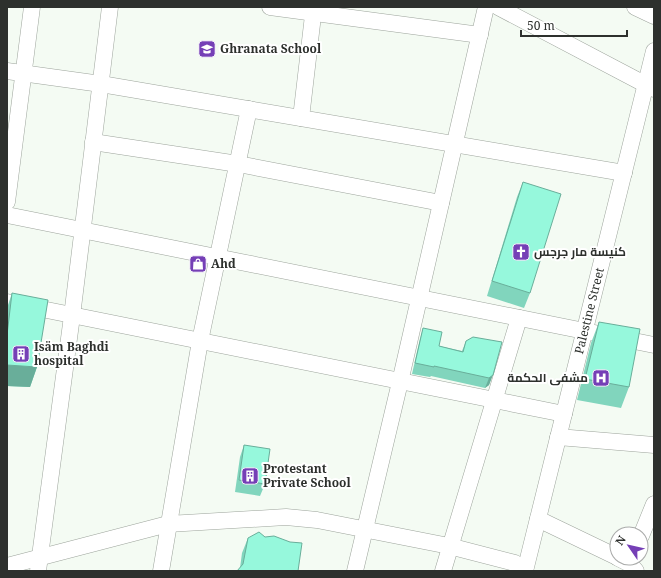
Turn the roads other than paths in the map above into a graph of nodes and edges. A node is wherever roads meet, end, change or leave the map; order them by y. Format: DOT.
graph roads {
  1 [pos="32,7"];
  2 [pos="110,7"];
  3 [pos="270,7"];
  4 [pos="486,7"];
  5 [pos="498,7"];
  6 [pos="634,7"];
  7 [pos="313,10"];
  8 [pos="654,16"];
  9 [pos="480,35"];
  10 [pos="654,51"];
  11 [pos="7,71"];
  12 [pos="23,73"];
  13 [pos="100,84"];
  14 [pos="650,87"];
  15 [pos="249,109"];
  16 [pos="301,118"];
  17 [pos="93,142"];
  18 [pos="455,144"];
  19 [pos="238,164"];
  20 [pos="624,172"];
  21 [pos="7,202"];
  22 [pos="441,203"];
  23 [pos="7,216"];
  24 [pos="83,230"];
  25 [pos="218,258"];
  26 [pos="419,299"];
  27 [pos="7,302"];
  28 [pos="72,316"];
  29 [pos="519,318"];
  30 [pos="584,331"];
  31 [pos="200,341"];
  32 [pos="654,345"];
  33 [pos="400,382"];
  34 [pos="494,400"];
  35 [pos="564,414"];
  36 [pos="558,437"];
  37 [pos="654,445"];
  38 [pos="654,504"];
  39 [pos="538,518"];
  40 [pos="168,524"];
  41 [pos="645,526"];
  42 [pos="364,530"];
  43 [pos="449,546"];
  44 [pos="609,553"];
  45 [pos="39,564"];
  46 [pos="7,566"];
  47 [pos="161,571"];
  48 [pos="355,571"];
  49 [pos="443,571"];
  50 [pos="525,571"];
  1 -- 12 [label="street"];
  2 -- 13 [label="street"];
  3 -- 7 [label="street"];
  4 -- 9 [label="street"];
  5 -- 14 [label="street"];
  6 -- 8 [label="street"];
  7 -- 9 [label="street"];
  7 -- 16 [label="street"];
  9 -- 18 [label="street"];
  10 -- 14 [label="street, Palestine Street"];
  11 -- 12 [label="street"];
  12 -- 13 [label="street"];
  12 -- 21 [label="street"];
  13 -- 15 [label="street"];
  13 -- 17 [label="street"];
  14 -- 20 [label="street, Palestine Street"];
  15 -- 16 [label="street"];
  15 -- 19 [label="street"];
  16 -- 18 [label="street"];
  17 -- 19 [label="street"];
  17 -- 24 [label="street"];
  18 -- 20 [label="street"];
  18 -- 22 [label="street"];
  19 -- 22 [label="street"];
  19 -- 25 [label="street"];
  20 -- 30 [label="street, Palestine Street"];
  22 -- 26 [label="street"];
  23 -- 24 [label="street"];
  24 -- 25 [label="street"];
  24 -- 28 [label="street"];
  25 -- 26 [label="street"];
  25 -- 31 [label="street"];
  26 -- 29 [label="street"];
  26 -- 33 [label="street"];
  27 -- 28 [label="street"];
  28 -- 31 [label="street"];
  28 -- 45 [label="street"];
  29 -- 30 [label="street"];
  29 -- 34 [label="street"];
  30 -- 32 [label="street"];
  30 -- 35 [label="street, Palestine Street"];
  31 -- 33 [label="street"];
  31 -- 40 [label="street"];
  33 -- 34 [label="street"];
  33 -- 42 [label="street"];
  34 -- 35 [label="street"];
  34 -- 43 [label="street"];
  35 -- 36 [label="street, Palestine Street"];
  36 -- 37 [label="street"];
  36 -- 39 [label="street, Palestine Street"];
  38 -- 41 [label="street"];
  39 -- 44 [label="street"];
  39 -- 50 [label="street, Palestine Street"];
  40 -- 42 [label="street"];
  40 -- 45 [label="street"];
  40 -- 47 [label="street"];
  42 -- 43 [label="street"];
  42 -- 48 [label="street"];
  43 -- 49 [label="street"];
  43 -- 50 [label="street"];
  45 -- 46 [label="street"];
}
